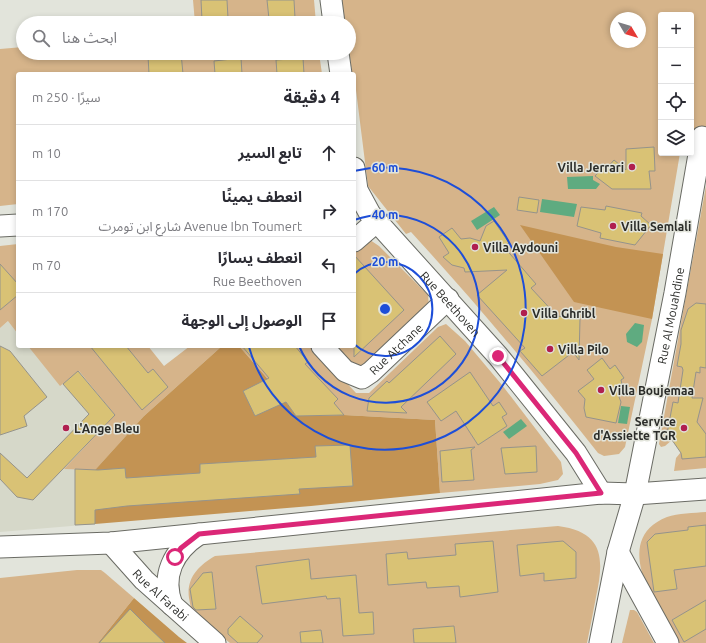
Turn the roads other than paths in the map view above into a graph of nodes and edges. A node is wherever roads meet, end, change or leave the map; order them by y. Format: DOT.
graph roads {
  1 [pos="331,0"];
  2 [pos="333,16"];
  3 [pos="339,60"];
  4 [pos="341,72"];
  5 [pos="702,137"];
  6 [pos="356,190"];
  7 [pos="376,222"];
  8 [pos="16,225"];
  9 [pos="0,226"];
  10 [pos="356,239"];
  11 [pos="448,299"];
  12 [pos="324,348"];
  13 [pos="706,489"];
  14 [pos="601,493"];
  15 [pos="635,494"];
  16 [pos="199,534"];
  17 [pos="112,543"];
  18 [pos="0,548"];
  19 [pos="618,552"];
  20 [pos="172,606"];
  21 [pos="215,643"];
  22 [pos="600,643"];
  23 [pos="668,643"];
  1 -- 2 [label="street"];
  3 -- 4 [label="street"];
  5 -- 15 [label="street, Rue Al Mouahdine"];
  6 -- 7 [label="street, Rue Beethoven"];
  7 -- 10 [label="street"];
  7 -- 11 [label="street, Rue Beethoven"];
  8 -- 9 [label="street"];
  11 -- 12 [label="street, Rue Atchane"];
  11 -- 14 [label="street, Rue Beethoven"];
  13 -- 15 [label="street"];
  14 -- 15 [label="street"];
  14 -- 16 [label="street"];
  15 -- 19 [label="street, Rue Al Mouahdine"];
  16 -- 17 [label="street"];
  16 -- 20 [label="street"];
  17 -- 18 [label="street"];
  17 -- 20 [label="street, Rue Al Farabi"];
  19 -- 22 [label="street, Rue Al Mouahdine"];
  19 -- 23 [label="street"];
  20 -- 21 [label="street, Rue Al Farabi"];
}
